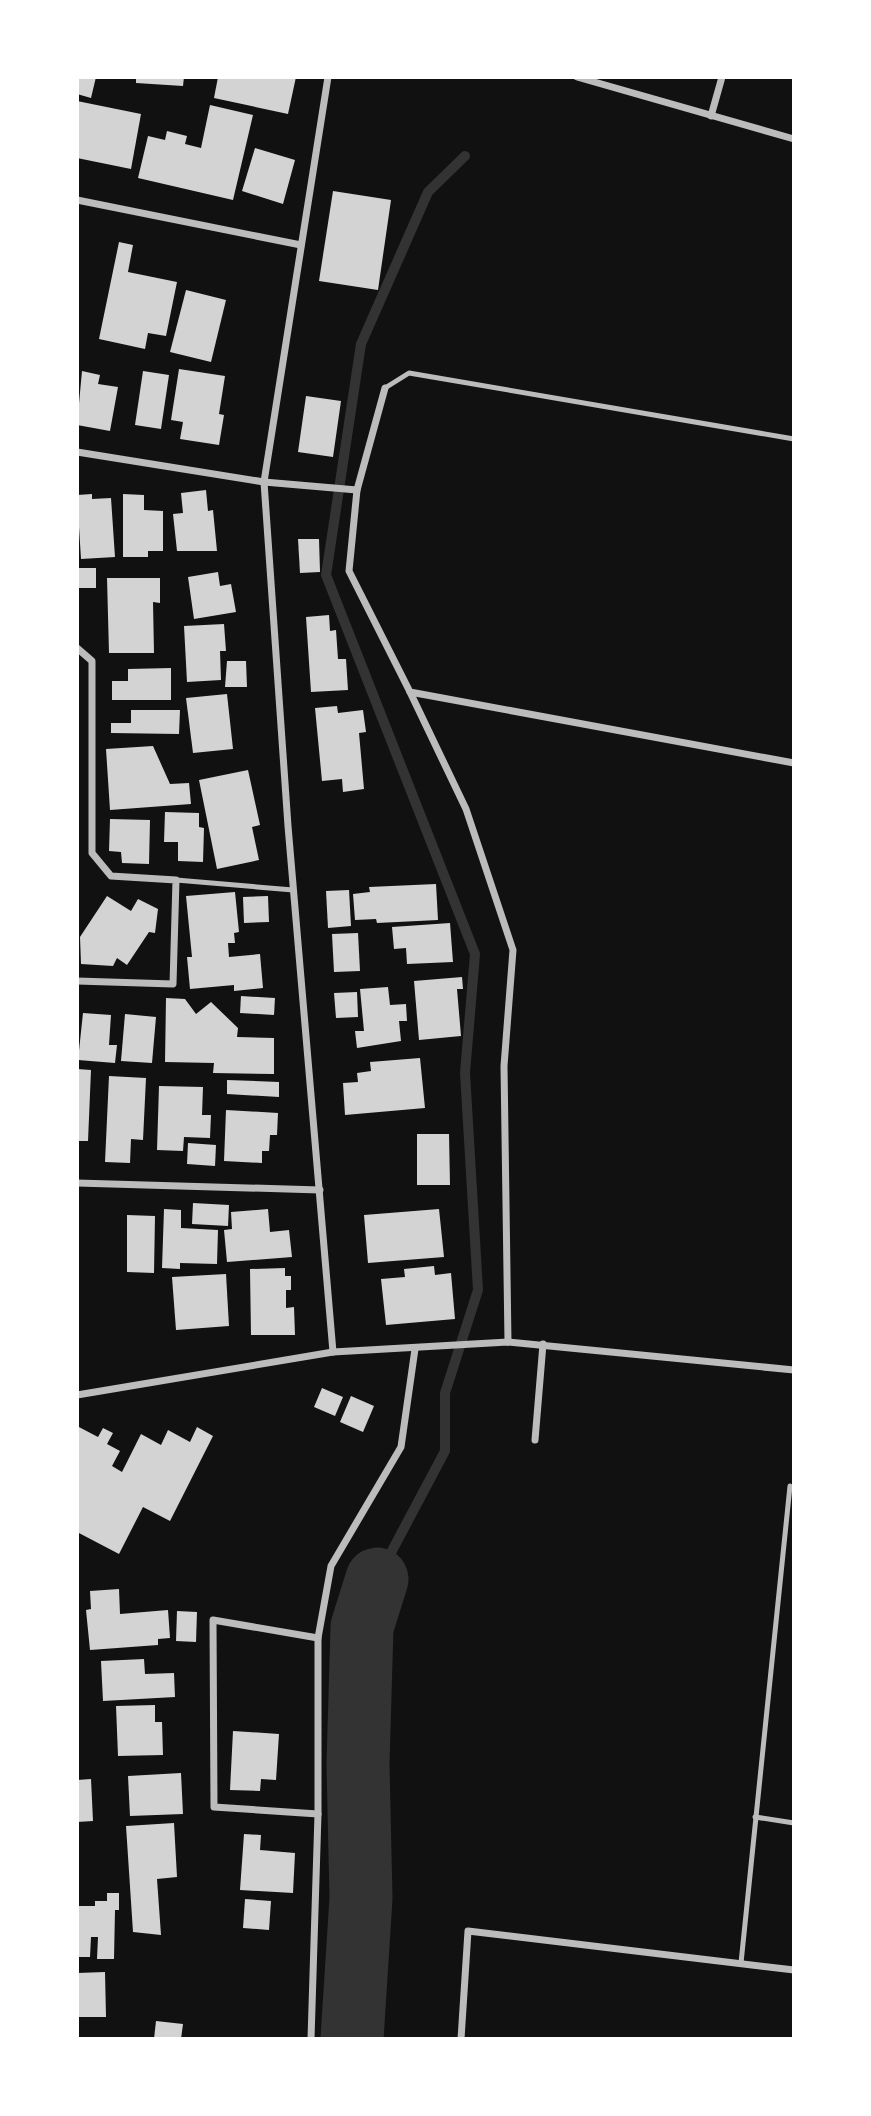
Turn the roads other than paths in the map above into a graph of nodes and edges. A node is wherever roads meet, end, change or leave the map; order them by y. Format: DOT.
graph roads {
  1 [pos="327,77"];
  2 [pos="577,77"];
  3 [pos="722,77"];
  4 [pos="711,116"];
  5 [pos="794,139"];
  6 [pos="77,200"];
  7 [pos="300,245"];
  8 [pos="385,388"];
  9 [pos="794,439"];
  10 [pos="77,452"];
  11 [pos="264,482"];
  12 [pos="357,490"];
  13 [pos="77,648"];
  14 [pos="410,692"];
  15 [pos="794,763"];
  16 [pos="176,880"];
  17 [pos="293,890"];
  18 [pos="77,981"];
  19 [pos="77,1183"];
  20 [pos="320,1190"];
  21 [pos="508,1342"];
  22 [pos="543,1344"];
  23 [pos="415,1349"];
  24 [pos="333,1352"];
  25 [pos="794,1370"];
  26 [pos="77,1395"];
  27 [pos="535,1440"];
  28 [pos="790,1486"];
  29 [pos="318,1638"];
  30 [pos="318,1814"];
  31 [pos="755,1817"];
  32 [pos="794,1824"];
  33 [pos="741,1963"];
  34 [pos="794,1970"];
  35 [pos="311,2039"];
  36 [pos="461,2039"];
  1 -- 7 [label="street"];
  2 -- 4 [label="street"];
  3 -- 4 [label="street"];
  4 -- 5 [label="street"];
  6 -- 7 [label="street"];
  7 -- 11 [label="street"];
  8 -- 9 [label="lane"];
  8 -- 12 [label="street"];
  10 -- 11 [label="street"];
  11 -- 12 [label="street"];
  11 -- 17 [label="street"];
  12 -- 14 [label="street"];
  13 -- 16 [label="street"];
  14 -- 15 [label="street"];
  14 -- 21 [label="street"];
  16 -- 17 [label="lane"];
  16 -- 18 [label="street"];
  17 -- 20 [label="street"];
  19 -- 20 [label="street"];
  20 -- 24 [label="street"];
  21 -- 22 [label="street"];
  21 -- 23 [label="street"];
  22 -- 25 [label="street"];
  22 -- 27 [label="street"];
  23 -- 24 [label="street"];
  23 -- 29 [label="street"];
  24 -- 26 [label="street"];
  28 -- 31 [label="lane"];
  29 -- 30 [label="street"];
  29 -- 30 [label="street"];
  30 -- 35 [label="street"];
  31 -- 32 [label="lane"];
  31 -- 33 [label="lane"];
  33 -- 34 [label="street"];
  33 -- 36 [label="street"];
}
